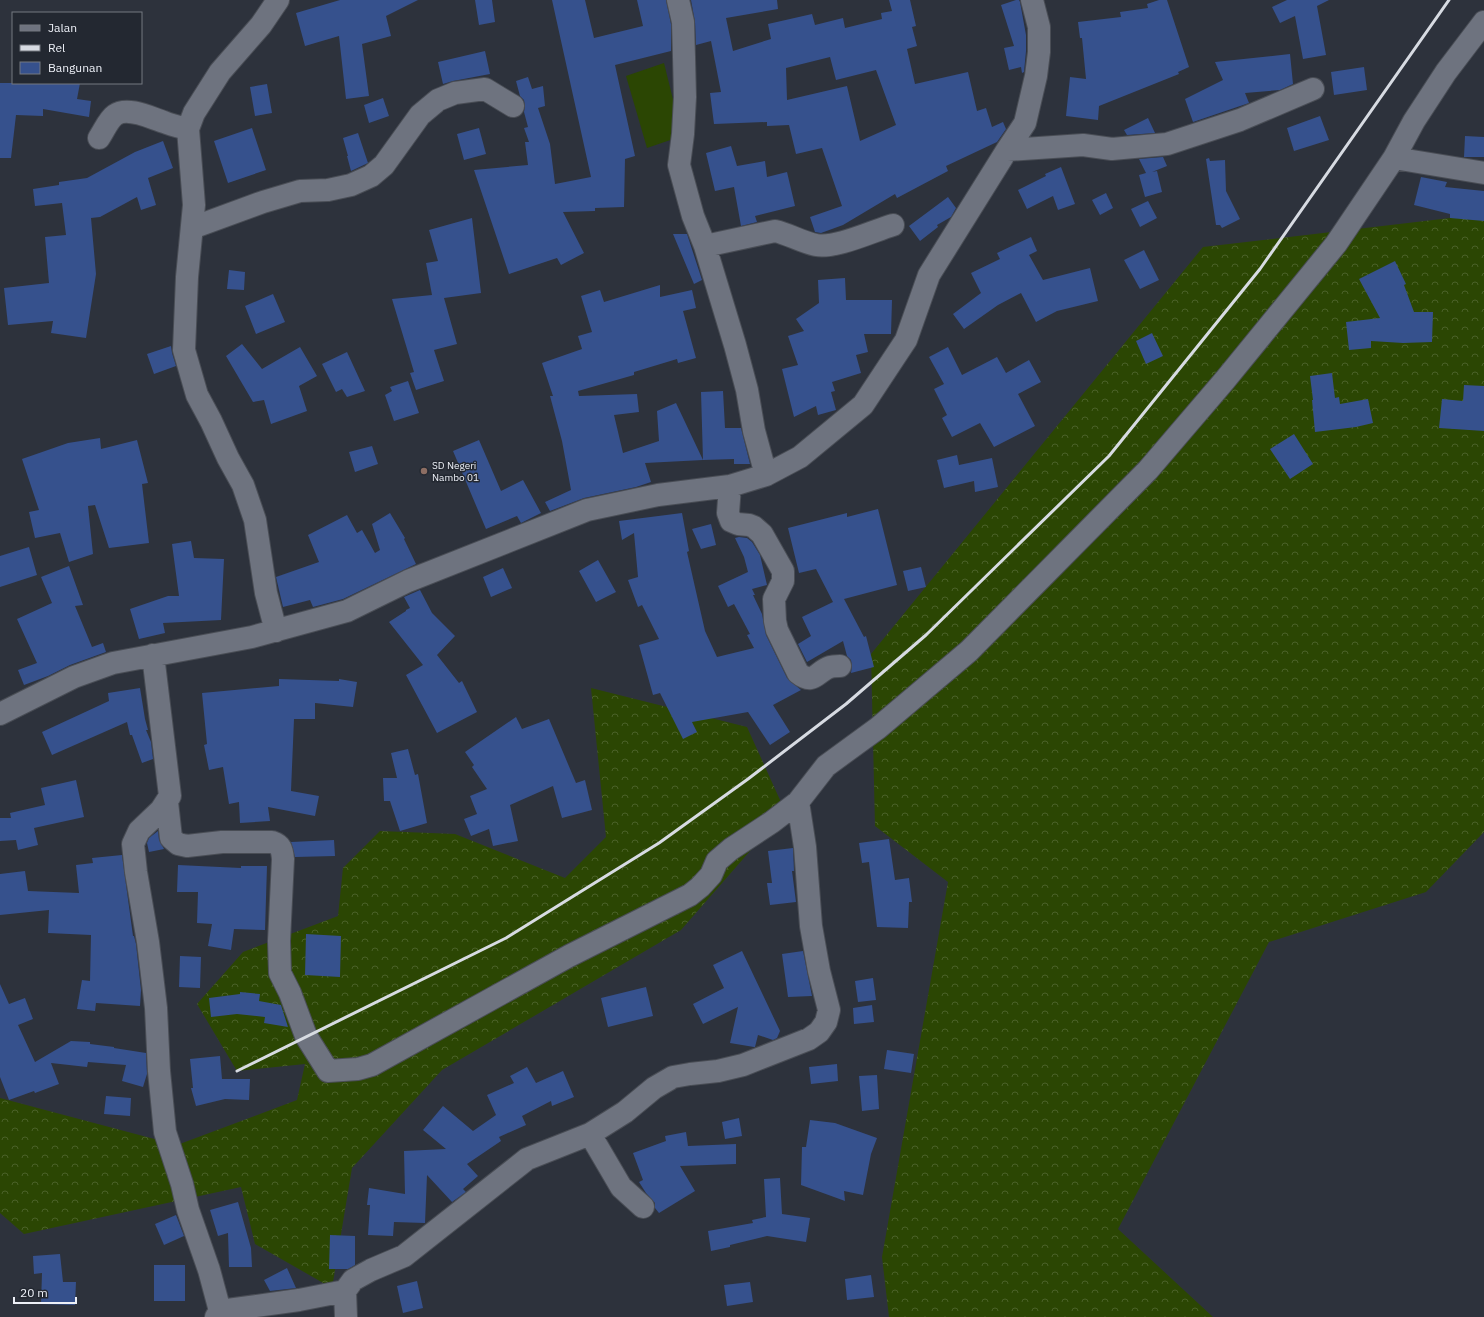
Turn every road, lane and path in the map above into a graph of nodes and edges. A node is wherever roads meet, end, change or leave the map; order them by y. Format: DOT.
graph roads {
  1 [pos="278,0"];
  2 [pos="678,0"];
  3 [pos="1032,0"];
  4 [pos="1484,22"];
  5 [pos="1313,89"];
  6 [pos="513,106"];
  7 [pos="188,129"];
  8 [pos="100,138"];
  9 [pos="1007,150"];
  10 [pos="1394,158"];
  11 [pos="1484,173"];
  12 [pos="893,225"];
  13 [pos="192,228"];
  14 [pos="705,246"];
  15 [pos="766,475"];
  16 [pos="730,486"];
  17 [pos="276,631"];
  18 [pos="153,656"];
  19 [pos="840,666"];
  20 [pos="0,714"];
  21 [pos="167,802"];
  22 [pos="798,802"];
  23 [pos="590,1134"];
  24 [pos="642,1207"];
  25 [pos="345,1291"];
  26 [pos="218,1314"];
  27 [pos="346,1317"];
  1 -- 7 [label="street"];
  2 -- 14 [label="street"];
  3 -- 9 [label="street"];
  4 -- 10 [label="street"];
  5 -- 9 [label="street"];
  6 -- 13 [label="street"];
  7 -- 8 [label="street"];
  7 -- 13 [label="street"];
  9 -- 15 [label="street"];
  10 -- 11 [label="street"];
  10 -- 22 [label="street"];
  12 -- 14 [label="street"];
  13 -- 17 [label="street"];
  14 -- 15 [label="street"];
  15 -- 16 [label="street"];
  16 -- 17 [label="street"];
  16 -- 19 [label="street"];
  17 -- 18 [label="street"];
  18 -- 20 [label="street"];
  18 -- 21 [label="street"];
  21 -- 22 [label="street"];
  21 -- 26 [label="street"];
  22 -- 23 [label="street"];
  23 -- 24 [label="street"];
  23 -- 25 [label="street"];
  25 -- 26 [label="street"];
  25 -- 27 [label="street"];
}
